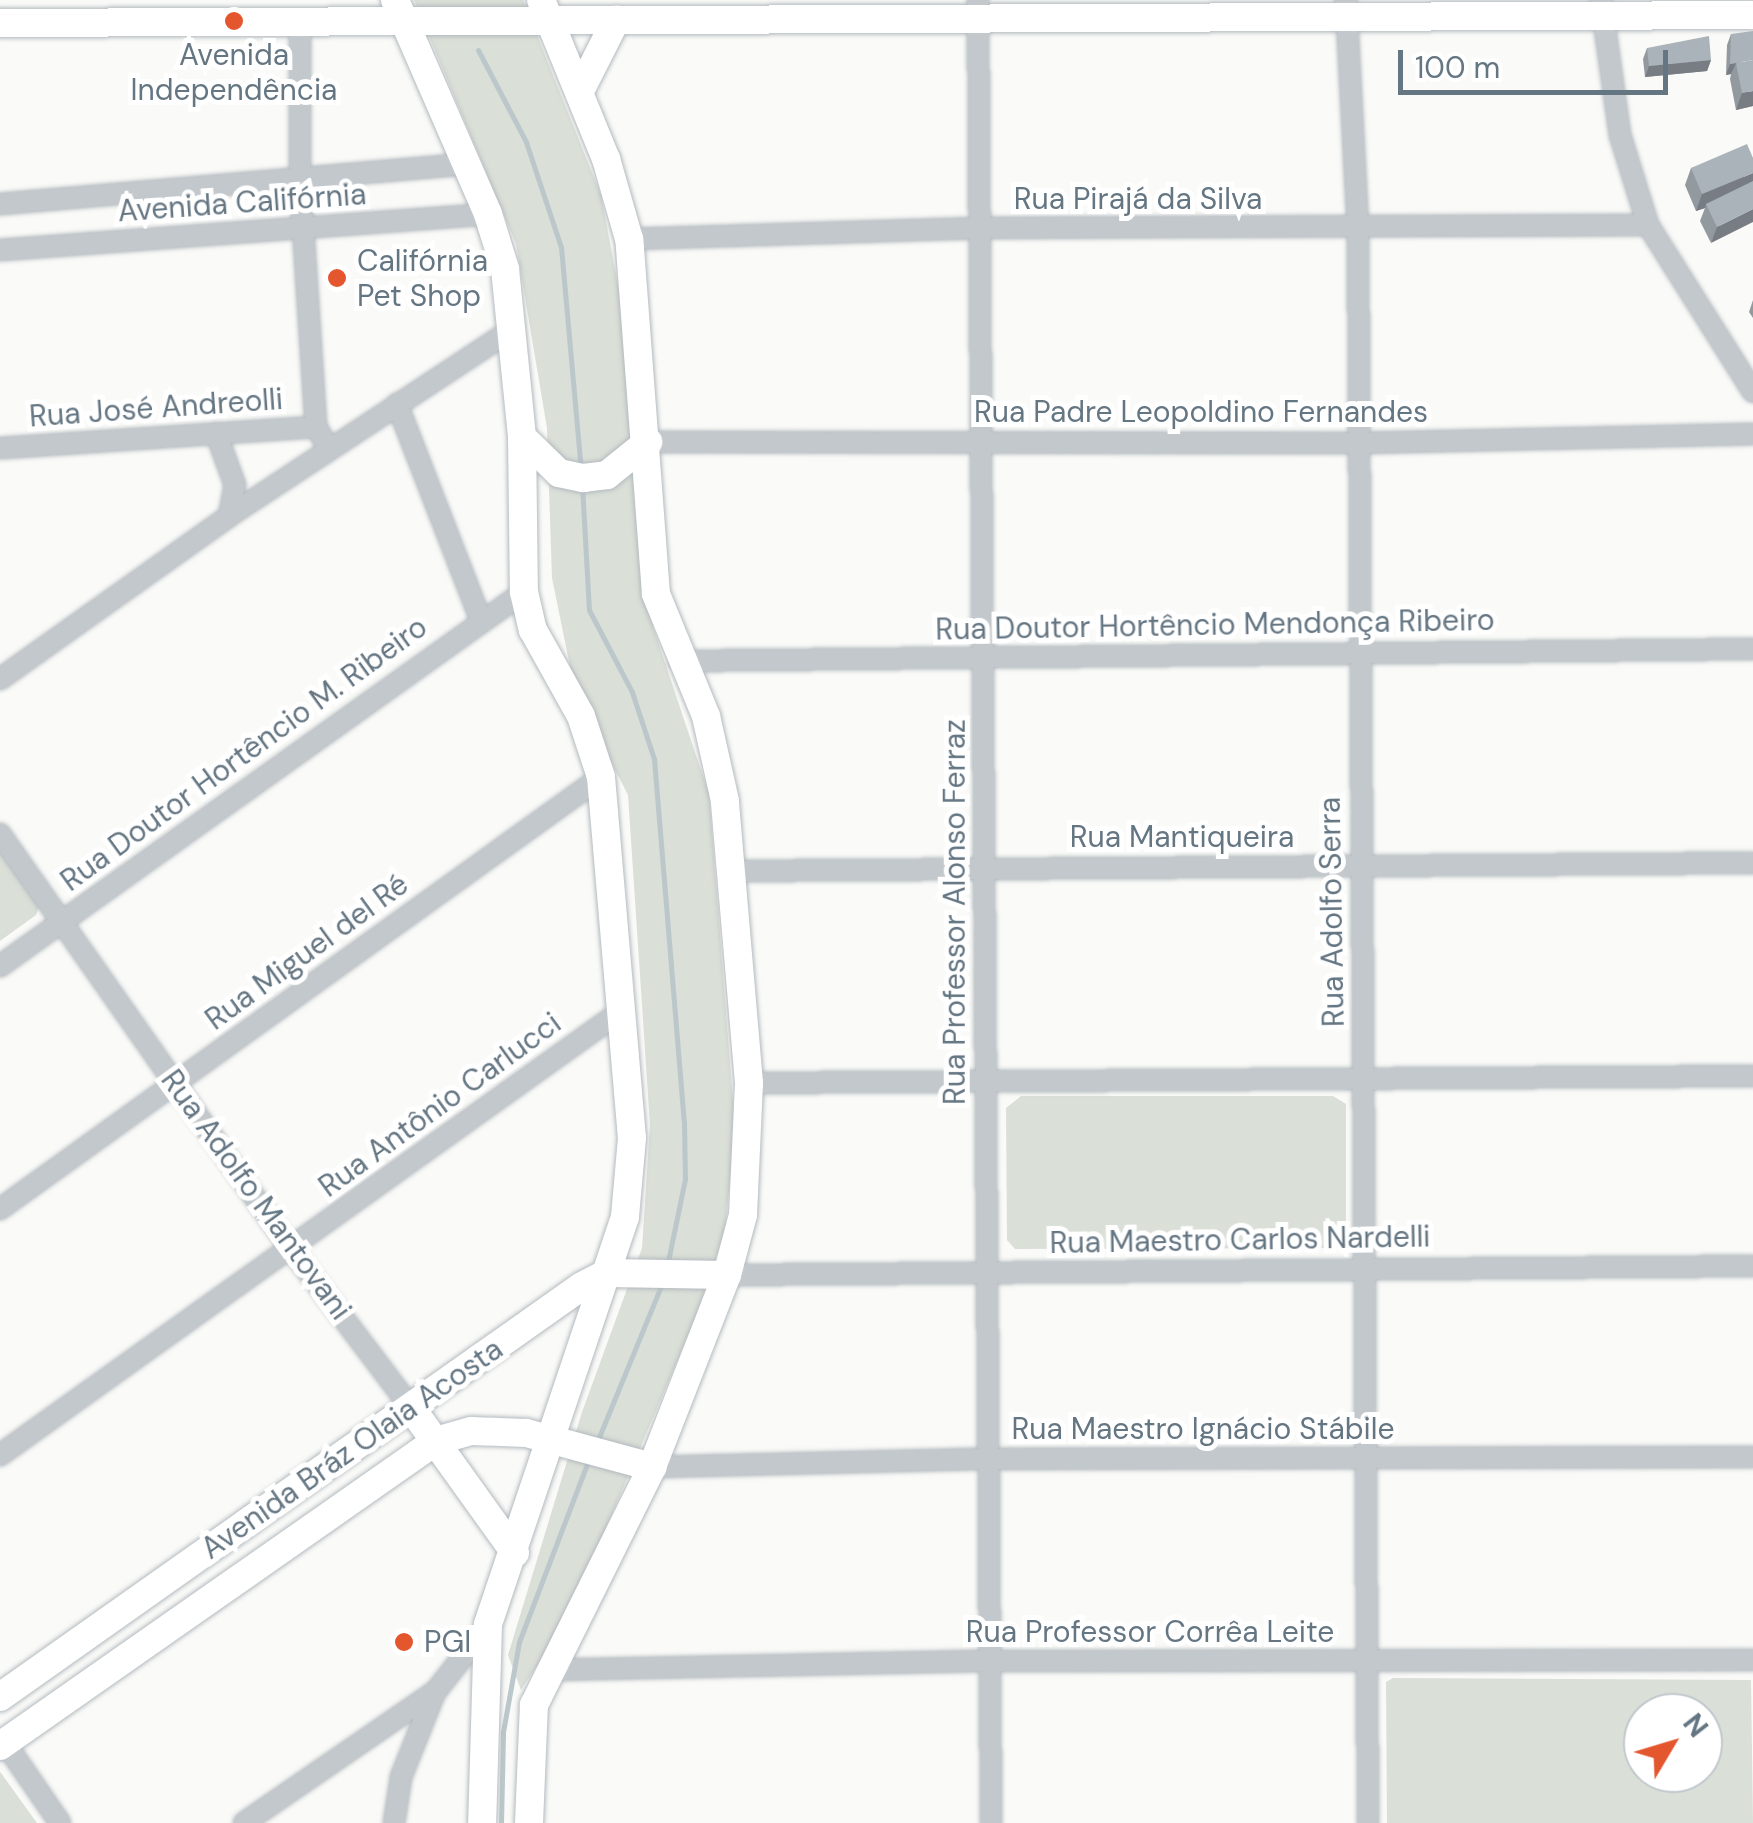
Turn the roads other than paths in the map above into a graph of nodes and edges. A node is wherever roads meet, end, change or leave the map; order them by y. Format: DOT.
graph roads {
  1 [pos="1550,6"];
  2 [pos="1601,6"];
  3 [pos="1646,7"];
  4 [pos="546,10"];
  5 [pos="979,10"];
  6 [pos="1346,10"];
  7 [pos="399,11"];
  8 [pos="1753,15"];
  9 [pos="616,20"];
  10 [pos="300,22"];
  11 [pos="0,23"];
  12 [pos="580,91"];
  13 [pos="467,164"];
  14 [pos="300,180"];
  15 [pos="0,204"];
  16 [pos="488,214"];
  17 [pos="1648,225"];
  18 [pos="981,228"];
  19 [pos="306,230"];
  20 [pos="1358,230"];
  21 [pos="629,238"];
  22 [pos="0,250"];
  23 [pos="514,328"];
  24 [pos="1753,392"];
  25 [pos="397,404"];
  26 [pos="316,428"];
  27 [pos="216,433"];
  28 [pos="1753,434"];
  29 [pos="522,437"];
  30 [pos="648,442"];
  31 [pos="982,443"];
  32 [pos="1360,443"];
  33 [pos="0,448"];
  34 [pos="328,449"];
  35 [pos="229,516"];
  36 [pos="524,592"];
  37 [pos="481,621"];
  38 [pos="1753,649"];
  39 [pos="1360,653"];
  40 [pos="983,657"];
  41 [pos="678,661"];
  42 [pos="0,679"];
  43 [pos="600,777"];
  44 [pos="0,834"];
  45 [pos="1753,863"];
  46 [pos="1362,865"];
  47 [pos="986,868"];
  48 [pos="732,871"];
  49 [pos="63,921"];
  50 [pos="0,966"];
  51 [pos="620,1011"];
  52 [pos="1364,1076"];
  53 [pos="1753,1076"];
  54 [pos="986,1080"];
  55 [pos="176,1083"];
  56 [pos="749,1083"];
  57 [pos="0,1209"];
  58 [pos="292,1249"];
  59 [pos="1753,1266"];
  60 [pos="1365,1268"];
  61 [pos="608,1273"];
  62 [pos="987,1273"];
  63 [pos="727,1276"];
  64 [pos="412,1409"];
  65 [pos="436,1441"];
  66 [pos="579,1448"];
  67 [pos="0,1456"];
  68 [pos="1753,1457"];
  69 [pos="988,1459"];
  70 [pos="1364,1459"];
  71 [pos="652,1467"];
  72 [pos="515,1553"];
  73 [pos="180,1570"];
  74 [pos="192,1610"];
  75 [pos="488,1626"];
  76 [pos="1753,1660"];
  77 [pos="990,1661"];
  78 [pos="1366,1662"];
  79 [pos="548,1670"];
  80 [pos="436,1691"];
  81 [pos="0,1697"];
  82 [pos="2,1744"];
  83 [pos="60,1823"];
  84 [pos="244,1823"];
  85 [pos="394,1823"];
  86 [pos="482,1823"];
  87 [pos="530,1823"];
  88 [pos="991,1823"];
  89 [pos="1368,1823"];
  1 -- 2 [label="street"];
  1 -- 6 [label="street"];
  2 -- 3 [label="street"];
  2 -- 17 [label="street"];
  3 -- 8 [label="street"];
  4 -- 7 [label="street"];
  4 -- 9 [label="street"];
  4 -- 12 [label="street"];
  5 -- 6 [label="street"];
  5 -- 9 [label="street"];
  5 -- 18 [label="street, Rua Professor Alonso Ferraz"];
  6 -- 20 [label="street, Rua Adolfo Serra"];
  7 -- 10 [label="street"];
  7 -- 13 [label="street"];
  9 -- 12 [label="street"];
  10 -- 11 [label="street"];
  10 -- 14 [label="street"];
  12 -- 21 [label="street"];
  13 -- 14 [label="street, Avenida Califórnia"];
  13 -- 16 [label="street"];
  14 -- 15 [label="street, Avenida Califórnia"];
  14 -- 19 [label="street"];
  16 -- 19 [label="street, Avenida Califórnia"];
  16 -- 23 [label="street"];
  17 -- 20 [label="street, Rua Pirajá da Silva"];
  17 -- 24 [label="street"];
  18 -- 20 [label="street, Rua Pirajá da Silva"];
  18 -- 21 [label="street, Rua Pirajá da Silva"];
  18 -- 31 [label="street, Rua Professor Alonso Ferraz"];
  19 -- 22 [label="street, Avenida Califórnia"];
  19 -- 26 [label="street"];
  20 -- 32 [label="street, Rua Adolfo Serra"];
  21 -- 30 [label="street"];
  23 -- 25 [label="street"];
  23 -- 29 [label="street"];
  25 -- 34 [label="street"];
  25 -- 37 [label="street"];
  26 -- 27 [label="street, Rua José Andreolli"];
  26 -- 34 [label="street"];
  27 -- 33 [label="street, Rua José Andreolli"];
  27 -- 35 [label="street"];
  28 -- 32 [label="street, Rua Padre Leopoldino Fernandes"];
  29 -- 30 [label="street"];
  29 -- 36 [label="street"];
  30 -- 31 [label="street, Rua Padre Leopoldino Fernandes"];
  30 -- 41 [label="street"];
  31 -- 32 [label="street, Rua Padre Leopoldino Fernandes"];
  31 -- 40 [label="street, Rua Professor Alonso Ferraz"];
  32 -- 39 [label="street, Rua Adolfo Serra"];
  34 -- 35 [label="street"];
  35 -- 42 [label="street"];
  36 -- 37 [label="street, Rua Doutor Hortêncio M. Ribeiro"];
  36 -- 43 [label="street"];
  37 -- 49 [label="street, Rua Doutor Hortêncio M. Ribeiro"];
  38 -- 39 [label="street, Rua Doutor Hortêncio Mendonça Ribeiro"];
  39 -- 40 [label="street, Rua Doutor Hortêncio Mendonça Ribeiro"];
  39 -- 46 [label="street, Rua Adolfo Serra"];
  40 -- 41 [label="street, Rua Doutor Hortêncio Mendonça Ribeiro"];
  40 -- 47 [label="street, Rua Professor Alonso Ferraz"];
  41 -- 48 [label="street"];
  43 -- 51 [label="street"];
  43 -- 55 [label="street, Rua Miguel del Ré"];
  44 -- 49 [label="street, Rua Adolfo Mantovani"];
  45 -- 46 [label="street, Rua Mantiqueira"];
  46 -- 47 [label="street, Rua Mantiqueira"];
  46 -- 52 [label="street, Rua Adolfo Serra"];
  47 -- 48 [label="street, Rua Mantiqueira"];
  47 -- 54 [label="street, Rua Professor Alonso Ferraz"];
  48 -- 56 [label="street"];
  49 -- 50 [label="street, Rua Doutor Hortêncio M. Ribeiro"];
  49 -- 55 [label="street, Rua Adolfo Mantovani"];
  51 -- 58 [label="street, Rua Antônio Carlucci"];
  51 -- 61 [label="street"];
  52 -- 53 [label="street"];
  52 -- 54 [label="street"];
  52 -- 60 [label="street, Rua Adolfo Serra"];
  54 -- 56 [label="street"];
  54 -- 62 [label="street, Rua Professor Alonso Ferraz"];
  55 -- 57 [label="street, Rua Miguel del Ré"];
  55 -- 58 [label="street, Rua Adolfo Mantovani"];
  56 -- 63 [label="street"];
  58 -- 64 [label="street, Rua Adolfo Mantovani"];
  58 -- 67 [label="street, Rua Antônio Carlucci"];
  59 -- 60 [label="street, Rua Maestro Carlos Nardelli"];
  60 -- 62 [label="street, Rua Maestro Carlos Nardelli"];
  60 -- 70 [label="street, Rua Adolfo Serra"];
  61 -- 63 [label="street"];
  61 -- 64 [label="street, Avenida Bráz Olaia Acosta"];
  61 -- 66 [label="street"];
  62 -- 63 [label="street, Rua Maestro Carlos Nardelli"];
  62 -- 69 [label="street, Rua Professor Alonso Ferraz"];
  63 -- 71 [label="street"];
  64 -- 65 [label="street, Rua Adolfo Mantovani"];
  64 -- 73 [label="street, Avenida Bráz Olaia Acosta"];
  65 -- 66 [label="street, Avenida Bráz Olaia Acosta"];
  65 -- 72 [label="street, Rua Adolfo Mantovani"];
  65 -- 74 [label="street, Avenida Bráz Olaia Acosta"];
  66 -- 71 [label="street, Avenida Bráz Olaia Acosta"];
  66 -- 72 [label="street"];
  68 -- 70 [label="street, Rua Maestro Ignácio Stábile"];
  69 -- 70 [label="street, Rua Maestro Ignácio Stábile"];
  69 -- 71 [label="street, Rua Maestro Ignácio Stábile"];
  69 -- 77 [label="street, Rua Professor Alonso Ferraz"];
  70 -- 78 [label="street, Rua Adolfo Serra"];
  71 -- 79 [label="street"];
  72 -- 75 [label="street"];
  73 -- 74 [label="street"];
  73 -- 81 [label="street, Avenida Bráz Olaia Acosta"];
  74 -- 82 [label="street, Avenida Bráz Olaia Acosta"];
  75 -- 80 [label="street"];
  75 -- 86 [label="street"];
  76 -- 78 [label="street, Rua Professor Corrêa Leite"];
  77 -- 78 [label="street, Rua Professor Corrêa Leite"];
  77 -- 79 [label="street, Rua Professor Corrêa Leite"];
  77 -- 88 [label="street, Rua Professor Alonso Ferraz"];
  78 -- 89 [label="street, Rua Adolfo Serra"];
  79 -- 87 [label="street"];
  80 -- 84 [label="street"];
  80 -- 85 [label="street"];
  82 -- 83 [label="street"];
}
